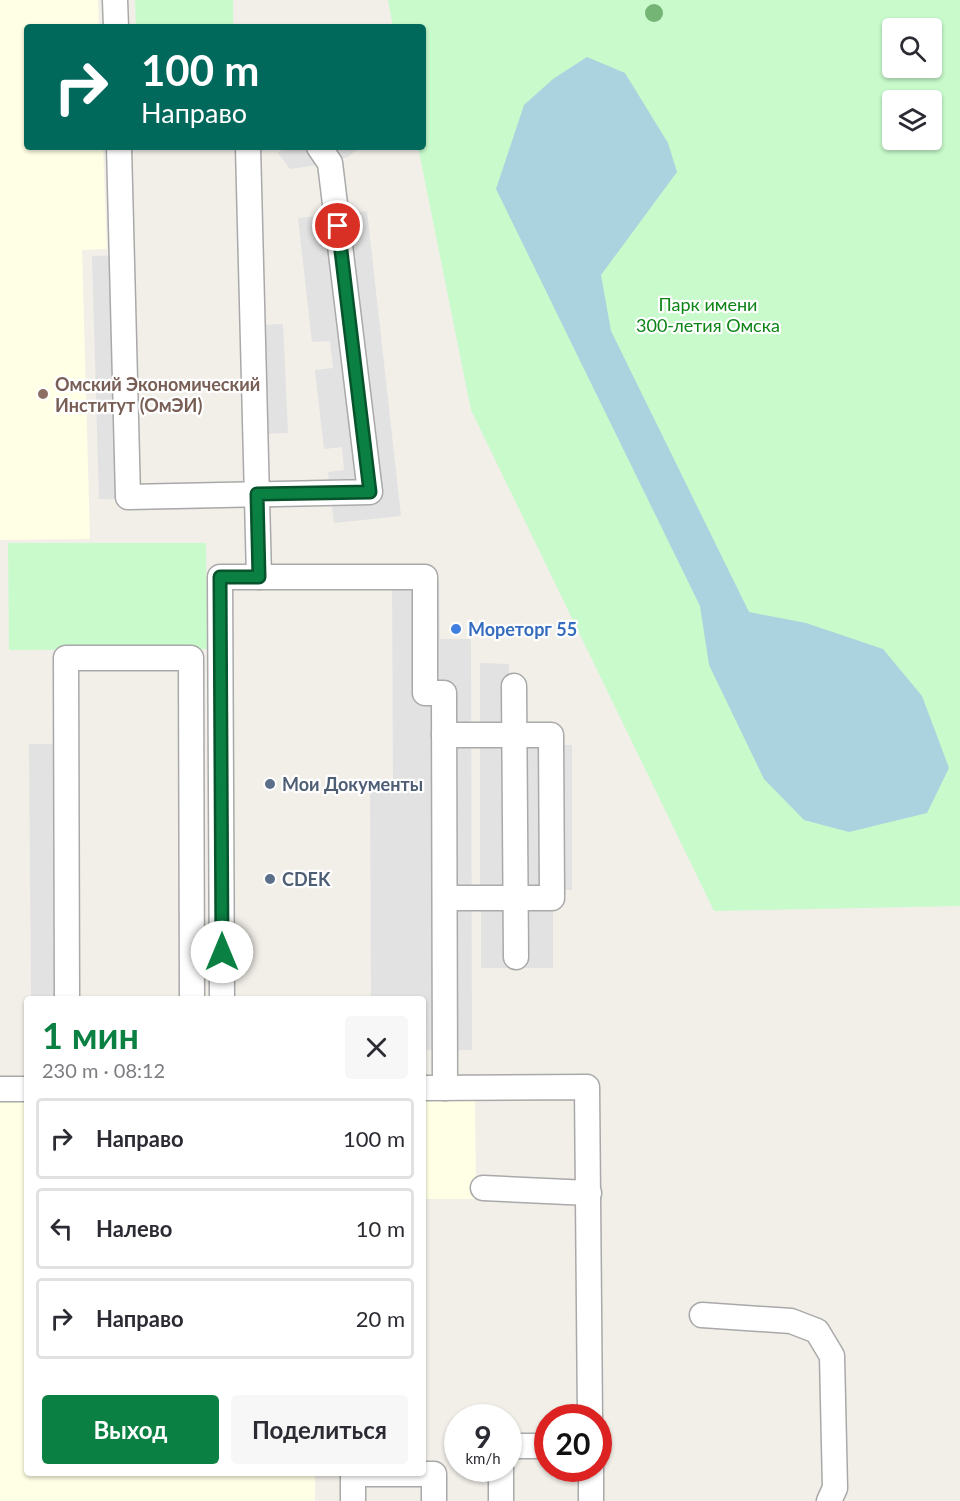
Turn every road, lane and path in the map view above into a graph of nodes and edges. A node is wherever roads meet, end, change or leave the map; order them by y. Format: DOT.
graph roads {
  1 [pos="115,0"];
  2 [pos="116,24"];
  3 [pos="119,150"];
  4 [pos="248,150"];
  5 [pos="320,150"];
  6 [pos="257,494"];
  7 [pos="259,577"];
  8 [pos="514,686"];
  9 [pos="444,735"];
  10 [pos="514,735"];
  11 [pos="445,898"];
  12 [pos="515,898"];
  13 [pos="516,957"];
  14 [pos="67,996"];
  15 [pos="192,996"];
  16 [pos="222,996"];
  17 [pos="434,1088"];
  18 [pos="0,1089"];
  19 [pos="24,1089"];
  20 [pos="483,1188"];
  21 [pos="589,1193"];
  22 [pos="702,1315"];
  23 [pos="590,1404"];
  24 [pos="426,1474"];
  25 [pos="353,1476"];
  26 [pos="501,1482"];
  27 [pos="591,1482"];
  28 [pos="353,1501"];
  29 [pos="434,1501"];
  30 [pos="501,1501"];
  31 [pos="591,1501"];
  32 [pos="829,1501"];
  1 -- 2 [label="lane"];
  3 -- 6 [label="lane"];
  4 -- 6 [label="lane"];
  5 -- 6 [label="lane"];
  6 -- 7 [label="lane"];
  7 -- 9 [label="lane"];
  7 -- 16 [label="lane"];
  8 -- 10 [label="lane"];
  9 -- 10 [label="lane"];
  9 -- 11 [label="lane"];
  10 -- 12 [label="lane"];
  10 -- 12 [label="lane"];
  11 -- 12 [label="lane"];
  11 -- 17 [label="lane"];
  12 -- 13 [label="lane"];
  14 -- 15 [label="lane"];
  17 -- 21 [label="lane"];
  18 -- 19 [label="lane"];
  20 -- 21 [label="lane"];
  21 -- 23 [label="lane"];
  22 -- 32 [label="lane"];
  24 -- 29 [label="lane"];
  25 -- 28 [label="lane"];
  26 -- 30 [label="lane"];
  27 -- 31 [label="lane"];
}
